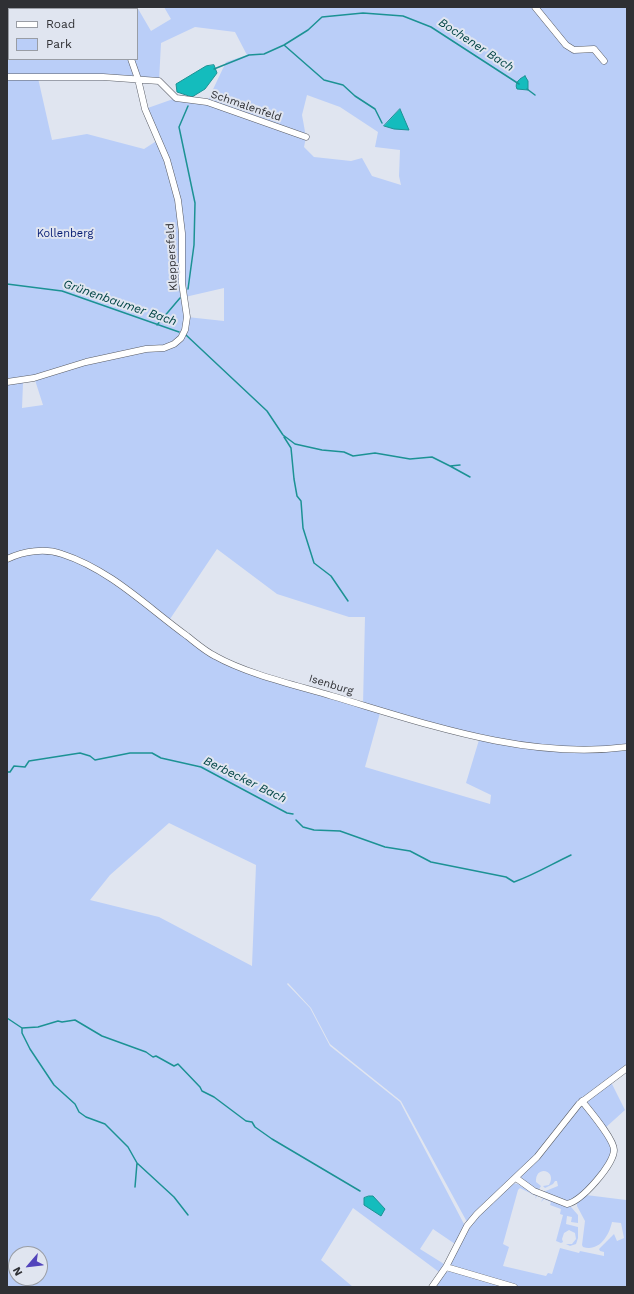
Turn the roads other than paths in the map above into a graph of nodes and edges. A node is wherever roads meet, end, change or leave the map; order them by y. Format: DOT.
graph roads {
  1 [pos="535,7"];
  2 [pos="131,60"];
  3 [pos="604,61"];
  4 [pos="7,77"];
  5 [pos="138,79"];
  6 [pos="306,137"];
  7 [pos="7,382"];
  8 [pos="7,559"];
  9 [pos="627,747"];
  10 [pos="627,1068"];
  11 [pos="582,1101"];
  12 [pos="516,1178"];
  13 [pos="446,1267"];
  14 [pos="432,1287"];
  15 [pos="514,1287"];
  1 -- 3 [label="street"];
  2 -- 5 [label="street, Kleppersfeld"];
  4 -- 5 [label="street"];
  5 -- 6 [label="street, Schmalenfeld"];
  5 -- 7 [label="street, Kleppersfeld"];
  8 -- 9 [label="street, Isenburg"];
  10 -- 11 [label="street"];
  11 -- 12 [label="street"];
  11 -- 12 [label="street"];
  12 -- 13 [label="street"];
  13 -- 14 [label="street"];
  13 -- 15 [label="street"];
}
